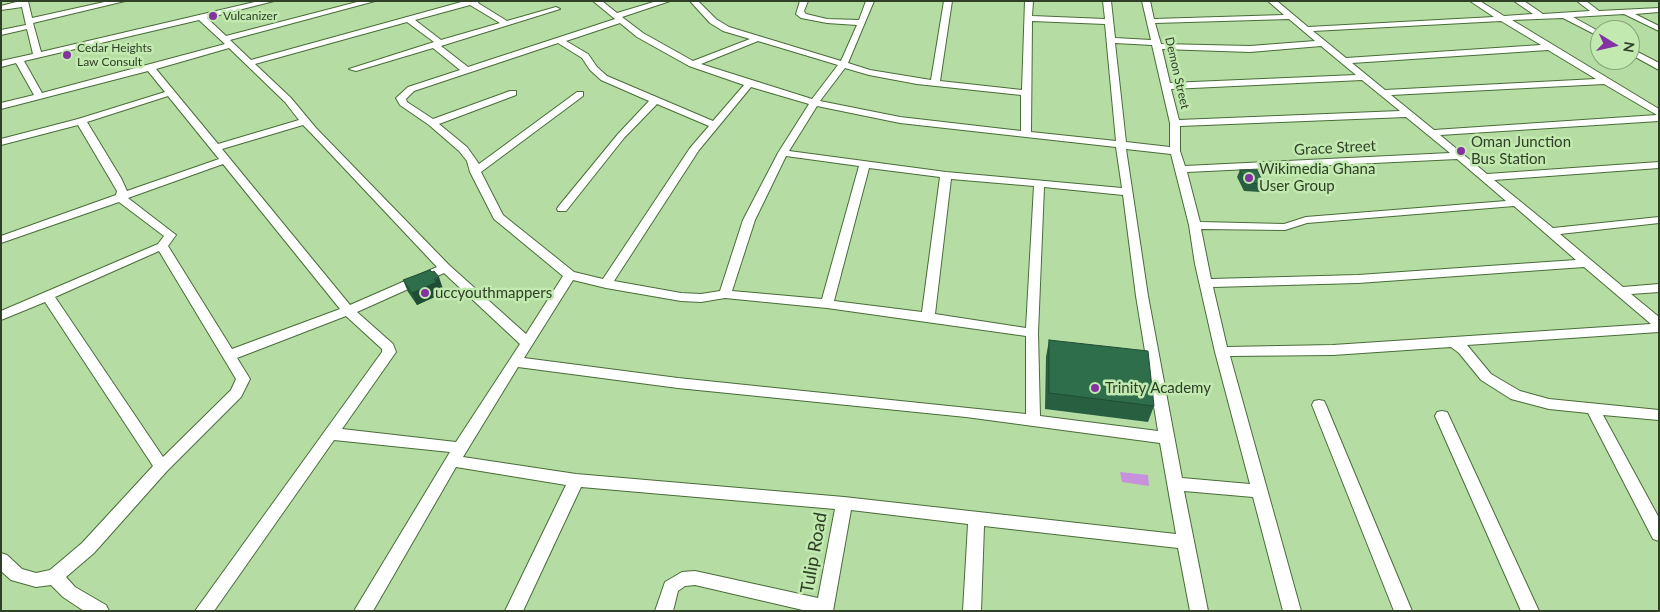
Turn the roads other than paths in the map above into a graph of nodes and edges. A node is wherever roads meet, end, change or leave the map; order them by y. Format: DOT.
graph roads {
  1 [pos="119,1"];
  2 [pos="270,1"];
  3 [pos="371,1"];
  4 [pos="597,1"];
  5 [pos="666,1"];
  6 [pos="694,1"];
  7 [pos="804,1"];
  8 [pos="870,1"];
  9 [pos="948,1"];
  10 [pos="1029,1"];
  11 [pos="1107,1"];
  12 [pos="1146,1"];
  13 [pos="1272,1"];
  14 [pos="1474,1"];
  15 [pos="1518,1"];
  16 [pos="1581,1"];
  17 [pos="1645,1"];
  18 [pos="24,2"];
  19 [pos="473,2"];
  20 [pos="1,8"];
  21 [pos="556,9"];
  22 [pos="1659,9"];
  23 [pos="1624,11"];
  24 [pos="1597,13"];
  25 [pos="1564,15"];
  26 [pos="1542,16"];
  27 [pos="201,17"];
  28 [pos="1291,17"];
  29 [pos="618,18"];
  30 [pos="1029,18"];
  31 [pos="1503,19"];
  32 [pos="408,20"];
  33 [pos="1152,21"];
  34 [pos="1109,22"];
  35 [pos="862,23"];
  36 [pos="31,24"];
  37 [pos="507,24"];
  38 [pos="1307,29"];
  39 [pos="1590,29"];
  40 [pos="1659,29"];
  41 [pos="1,33"];
  42 [pos="757,38"];
  43 [pos="1111,40"];
  44 [pos="560,41"];
  45 [pos="227,42"];
  46 [pos="1323,43"];
  47 [pos="1158,44"];
  48 [pos="438,45"];
  49 [pos="1550,47"];
  50 [pos="38,56"];
  51 [pos="1640,57"];
  52 [pos="20,60"];
  53 [pos="1344,61"];
  54 [pos="250,63"];
  55 [pos="1,64"];
  56 [pos="692,64"];
  57 [pos="843,65"];
  58 [pos="1659,67"];
  59 [pos="150,68"];
  60 [pos="352,69"];
  61 [pos="467,71"];
  62 [pos="1363,77"];
  63 [pos="1604,81"];
  64 [pos="934,83"];
  65 [pos="749,84"];
  66 [pos="1167,86"];
  67 [pos="170,93"];
  68 [pos="513,93"];
  69 [pos="1026,93"];
  70 [pos="1382,93"];
  71 [pos="580,94"];
  72 [pos="40,96"];
  73 [pos="655,100"];
  74 [pos="815,102"];
  75 [pos="1,106"];
  76 [pos="1659,113"];
  77 [pos="1408,114"];
  78 [pos="1659,118"];
  79 [pos="81,121"];
  80 [pos="305,121"];
  81 [pos="432,123"];
  82 [pos="1175,123"];
  83 [pos="715,125"];
  84 [pos="1432,133"];
  85 [pos="1026,134"];
  86 [pos="1,142"];
  87 [pos="1121,145"];
  88 [pos="216,148"];
  89 [pos="1174,151"];
  90 [pos="783,153"];
  91 [pos="1460,156"];
  92 [pos="226,160"];
  93 [pos="1659,164"];
  94 [pos="865,165"];
  95 [pos="1181,169"];
  96 [pos="475,172"];
  97 [pos="946,175"];
  98 [pos="1485,177"];
  99 [pos="1039,184"];
  100 [pos="1127,192"];
  101 [pos="121,198"];
  102 [pos="1516,203"];
  103 [pos="562,208"];
  104 [pos="1659,220"];
  105 [pos="1195,225"];
  106 [pos="1551,232"];
  107 [pos="2,237"];
  108 [pos="162,246"];
  109 [pos="1585,262"];
  110 [pos="445,268"];
  111 [pos="570,274"];
  112 [pos="1206,283"];
  113 [pos="606,284"];
  114 [pos="1659,288"];
  115 [pos="1621,291"];
  116 [pos="725,294"];
  117 [pos="48,295"];
  118 [pos="827,304"];
  119 [pos="348,311"];
  120 [pos="1,316"];
  121 [pos="928,317"];
  122 [pos="1659,324"];
  123 [pos="1659,328"];
  124 [pos="1032,333"];
  125 [pos="526,342"];
  126 [pos="1454,342"];
  127 [pos="1222,352"];
  128 [pos="230,356"];
  129 [pos="514,362"];
  130 [pos="1319,405"];
  131 [pos="1592,409"];
  132 [pos="1659,415"];
  133 [pos="1442,416"];
  134 [pos="1033,421"];
  135 [pos="332,434"];
  136 [pos="1166,438"];
  137 [pos="461,448"];
  138 [pos="452,461"];
  139 [pos="162,467"];
  140 [pos="576,480"];
  141 [pos="1174,484"];
  142 [pos="1258,491"];
  143 [pos="844,503"];
  144 [pos="976,518"];
  145 [pos="1659,534"];
  146 [pos="1185,542"];
  147 [pos="1,560"];
  148 [pos="54,577"];
  149 [pos="825,609"];
  150 [pos="100,611"];
  151 [pos="204,611"];
  152 [pos="363,611"];
  153 [pos="514,611"];
  154 [pos="664,611"];
  155 [pos="972,611"];
  156 [pos="1199,611"];
  157 [pos="1292,611"];
  158 [pos="1404,611"];
  159 [pos="1530,611"];
  1 -- 36 [label="street"];
  2 -- 27 [label="street"];
  3 -- 45 [label="street"];
  4 -- 29 [label="street"];
  5 -- 29 [label="street"];
  6 -- 42 [label="street"];
  7 -- 35 [label="street"];
  8 -- 35 [label="street"];
  9 -- 64 [label="street"];
  10 -- 30 [label="street"];
  11 -- 34 [label="street"];
  12 -- 33 [label="street, Demon Street"];
  13 -- 28 [label="street"];
  14 -- 31 [label="street"];
  15 -- 26 [label="street"];
  16 -- 24 [label="street"];
  17 -- 22 [label="street"];
  18 -- 20 [label="street"];
  18 -- 36 [label="street"];
  19 -- 32 [label="street"];
  19 -- 37 [label="street"];
  21 -- 37 [label="street"];
  22 -- 23 [label="street"];
  23 -- 24 [label="street"];
  23 -- 40 [label="street"];
  24 -- 25 [label="street"];
  25 -- 26 [label="street"];
  25 -- 39 [label="street"];
  26 -- 31 [label="street"];
  27 -- 45 [label="street"];
  27 -- 50 [label="street"];
  28 -- 33 [label="street"];
  28 -- 38 [label="street"];
  29 -- 44 [label="street"];
  29 -- 56 [label="street"];
  30 -- 34 [label="street"];
  30 -- 69 [label="street"];
  31 -- 38 [label="street"];
  31 -- 49 [label="street"];
  32 -- 48 [label="street"];
  32 -- 54 [label="street"];
  33 -- 47 [label="street, Demon Street"];
  34 -- 43 [label="street"];
  35 -- 57 [label="street"];
  36 -- 41 [label="street"];
  36 -- 50 [label="street"];
  37 -- 48 [label="street"];
  38 -- 46 [label="street"];
  42 -- 56 [label="street"];
  42 -- 57 [label="street"];
  43 -- 47 [label="street"];
  43 -- 87 [label="street"];
  44 -- 61 [label="street"];
  44 -- 73 [label="street"];
  45 -- 54 [label="street"];
  45 -- 59 [label="street"];
  46 -- 47 [label="street"];
  46 -- 53 [label="street"];
  47 -- 66 [label="street, Demon Street"];
  48 -- 60 [label="street"];
  48 -- 61 [label="street"];
  49 -- 53 [label="street"];
  49 -- 63 [label="street"];
  50 -- 52 [label="street"];
  51 -- 58 [label="street"];
  52 -- 55 [label="street"];
  52 -- 72 [label="street"];
  53 -- 62 [label="street"];
  54 -- 80 [label="street"];
  56 -- 65 [label="street"];
  57 -- 64 [label="street"];
  57 -- 74 [label="street"];
  59 -- 67 [label="street"];
  59 -- 72 [label="street"];
  61 -- 81 [label="street"];
  62 -- 66 [label="street"];
  62 -- 70 [label="street"];
  63 -- 70 [label="street"];
  63 -- 76 [label="street"];
  64 -- 69 [label="street"];
  65 -- 74 [label="street"];
  65 -- 83 [label="street"];
  66 -- 82 [label="street, Demon Street"];
  67 -- 79 [label="street"];
  67 -- 88 [label="street"];
  68 -- 81 [label="street"];
  69 -- 85 [label="street"];
  70 -- 77 [label="street"];
  71 -- 96 [label="street"];
  72 -- 75 [label="street"];
  73 -- 83 [label="street"];
  73 -- 103 [label="street"];
  74 -- 85 [label="street"];
  74 -- 90 [label="street"];
  77 -- 82 [label="street"];
  77 -- 84 [label="street"];
  78 -- 84 [label="street"];
  79 -- 86 [label="street"];
  79 -- 101 [label="street"];
  80 -- 88 [label="street"];
  80 -- 110 [label="street"];
  81 -- 96 [label="street"];
  82 -- 89 [label="street, Demon Street"];
  83 -- 113 [label="street"];
  84 -- 91 [label="street"];
  85 -- 87 [label="street"];
  87 -- 89 [label="street"];
  87 -- 100 [label="street"];
  88 -- 92 [label="street"];
  89 -- 95 [label="street"];
  90 -- 94 [label="street"];
  90 -- 116 [label="street"];
  91 -- 95 [label="street, Grace Street"];
  91 -- 98 [label="street"];
  92 -- 101 [label="street"];
  92 -- 119 [label="street"];
  93 -- 98 [label="street"];
  94 -- 97 [label="street"];
  94 -- 118 [label="street"];
  95 -- 105 [label="street"];
  96 -- 111 [label="street"];
  97 -- 99 [label="street"];
  97 -- 121 [label="street"];
  98 -- 102 [label="street"];
  99 -- 100 [label="street"];
  99 -- 124 [label="street"];
  100 -- 136 [label="street"];
  101 -- 107 [label="street"];
  101 -- 108 [label="street"];
  102 -- 105 [label="street"];
  102 -- 106 [label="street"];
  104 -- 106 [label="street"];
  105 -- 112 [label="street"];
  106 -- 109 [label="street"];
  108 -- 117 [label="street"];
  108 -- 128 [label="street"];
  109 -- 112 [label="street"];
  109 -- 115 [label="street"];
  110 -- 119 [label="street"];
  110 -- 125 [label="street"];
  111 -- 113 [label="street"];
  111 -- 125 [label="street"];
  112 -- 127 [label="street"];
  113 -- 116 [label="street"];
  114 -- 115 [label="street"];
  115 -- 122 [label="street"];
  116 -- 118 [label="street"];
  117 -- 120 [label="street"];
  117 -- 139 [label="street"];
  118 -- 121 [label="street"];
  119 -- 128 [label="street"];
  119 -- 135 [label="street"];
  121 -- 124 [label="street"];
  123 -- 126 [label="street"];
  124 -- 134 [label="street"];
  125 -- 129 [label="street"];
  126 -- 127 [label="street"];
  126 -- 131 [label="street"];
  127 -- 142 [label="street"];
  128 -- 139 [label="street"];
  129 -- 134 [label="street"];
  129 -- 137 [label="street"];
  130 -- 158 [label="street"];
  131 -- 132 [label="street"];
  131 -- 145 [label="street"];
  133 -- 159 [label="street"];
  134 -- 136 [label="street"];
  135 -- 137 [label="street"];
  135 -- 151 [label="street"];
  136 -- 141 [label="street"];
  137 -- 138 [label="street"];
  138 -- 140 [label="street"];
  138 -- 152 [label="street"];
  139 -- 148 [label="street"];
  140 -- 143 [label="street"];
  140 -- 153 [label="street"];
  141 -- 142 [label="street"];
  141 -- 146 [label="street"];
  142 -- 157 [label="street"];
  143 -- 144 [label="street"];
  143 -- 149 [label="street, Tulip Road"];
  144 -- 146 [label="street"];
  144 -- 155 [label="street"];
  146 -- 156 [label="street"];
  147 -- 148 [label="street"];
  148 -- 150 [label="street"];
  149 -- 154 [label="street"];
}
